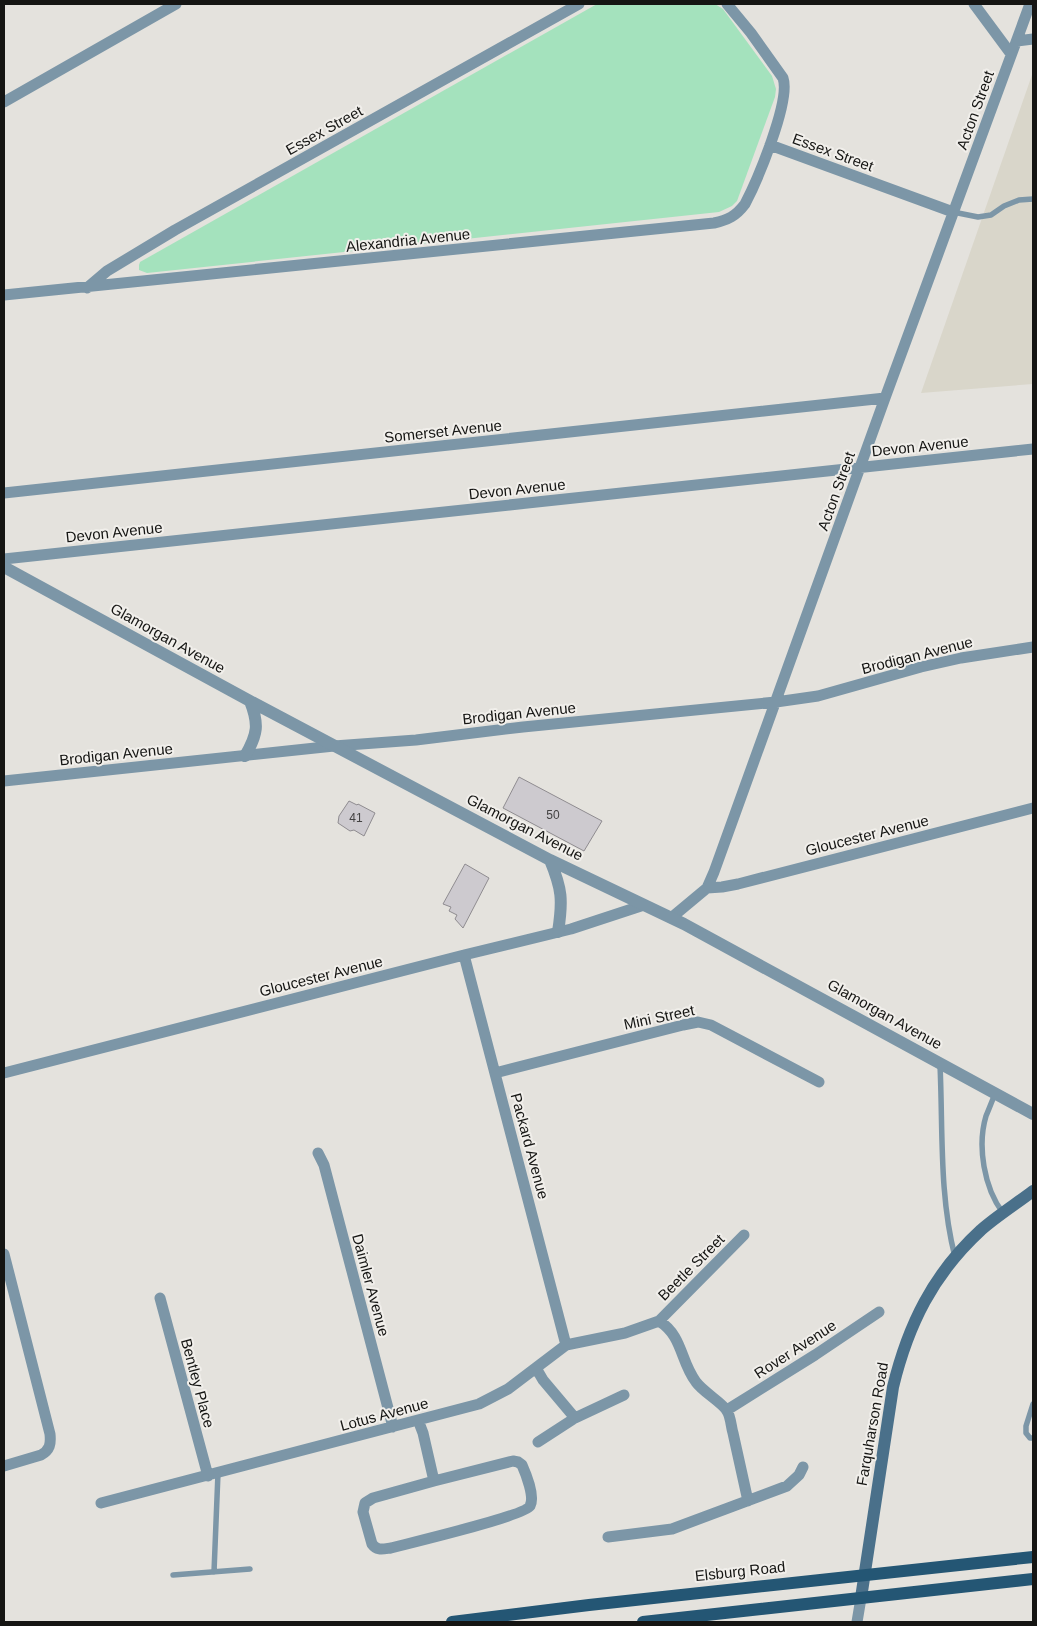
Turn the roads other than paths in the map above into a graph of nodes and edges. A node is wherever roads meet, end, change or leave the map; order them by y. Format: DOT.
graph roads {
  1 [pos="176,4"];
  2 [pos="578,4"];
  3 [pos="727,4"];
  4 [pos="974,4"];
  5 [pos="1030,4"];
  6 [pos="1033,39"];
  7 [pos="1017,41"];
  8 [pos="1011,54"];
  9 [pos="4,102"];
  10 [pos="770,146"];
  11 [pos="1033,199"];
  12 [pos="953,212"];
  13 [pos="87,288"];
  14 [pos="4,296"];
  15 [pos="885,398"];
  16 [pos="1033,449"];
  17 [pos="860,468"];
  18 [pos="4,493"];
  19 [pos="4,559"];
  20 [pos="4,566"];
  21 [pos="1033,647"];
  22 [pos="250,701"];
  23 [pos="776,702"];
  24 [pos="334,746"];
  25 [pos="245,756"];
  26 [pos="4,781"];
  27 [pos="1033,808"];
  28 [pos="550,860"];
  29 [pos="707,888"];
  30 [pos="644,905"];
  31 [pos="671,918"];
  32 [pos="558,932"];
  33 [pos="464,955"];
  34 [pos="940,1063"];
  35 [pos="4,1073"];
  36 [pos="495,1073"];
  37 [pos="819,1082"];
  38 [pos="995,1093"];
  39 [pos="1033,1114"];
  40 [pos="318,1153"];
  41 [pos="1033,1191"];
  42 [pos="1003,1213"];
  43 [pos="744,1235"];
  44 [pos="4,1254"];
  45 [pos="955,1257"];
  46 [pos="160,1298"];
  47 [pos="879,1312"];
  48 [pos="659,1321"];
  49 [pos="566,1345"];
  50 [pos="536,1368"];
  51 [pos="624,1395"];
  52 [pos="1033,1404"];
  53 [pos="727,1410"];
  54 [pos="575,1418"];
  55 [pos="418,1420"];
  56 [pos="393,1426"];
  57 [pos="1033,1438"];
  58 [pos="538,1442"];
  59 [pos="4,1466"];
  60 [pos="803,1467"];
  61 [pos="213,1475"];
  62 [pos="434,1481"];
  63 [pos="748,1501"];
  64 [pos="101,1503"];
  65 [pos="608,1537"];
  66 [pos="1033,1557"];
  67 [pos="250,1569"];
  68 [pos="214,1572"];
  69 [pos="865,1574"];
  70 [pos="172,1575"];
  71 [pos="1033,1579"];
  72 [pos="861,1598"];
  73 [pos="452,1622"];
  74 [pos="643,1622"];
  75 [pos="857,1622"];
  1 -- 9 [label="street"];
  2 -- 13 [label="street, Essex Street"];
  3 -- 10 [label="street, Essex Street"];
  4 -- 8 [label="street"];
  5 -- 7 [label="street, Acton Street"];
  6 -- 7 [label="street"];
  7 -- 8 [label="street, Acton Street"];
  8 -- 12 [label="street, Acton Street"];
  10 -- 12 [label="street, Essex Street"];
  10 -- 13 [label="street, Alexandria Avenue"];
  11 -- 12 [label="lane"];
  12 -- 15 [label="street, Acton Street"];
  13 -- 14 [label="street, Alexandria Avenue"];
  15 -- 17 [label="street, Acton Street"];
  15 -- 18 [label="street, Somerset Avenue"];
  16 -- 17 [label="street, Devon Avenue"];
  17 -- 19 [label="street, Devon Avenue"];
  17 -- 23 [label="street, Acton Street"];
  20 -- 22 [label="street, Glamorgan Avenue"];
  21 -- 23 [label="street, Brodigan Avenue"];
  22 -- 24 [label="street, Glamorgan Avenue"];
  22 -- 25 [label="street"];
  23 -- 24 [label="street, Brodigan Avenue"];
  23 -- 29 [label="street, Acton Street"];
  24 -- 25 [label="street, Brodigan Avenue"];
  24 -- 28 [label="street, Glamorgan Avenue"];
  25 -- 26 [label="street, Brodigan Avenue"];
  27 -- 29 [label="street, Gloucester Avenue"];
  28 -- 30 [label="street, Glamorgan Avenue"];
  28 -- 32 [label="street"];
  29 -- 31 [label="street, Acton Street"];
  30 -- 31 [label="street, Glamorgan Avenue"];
  30 -- 32 [label="street, Gloucester Avenue"];
  31 -- 34 [label="street, Glamorgan Avenue"];
  32 -- 33 [label="street, Gloucester Avenue"];
  33 -- 35 [label="street, Gloucester Avenue"];
  33 -- 36 [label="street, Packard Avenue"];
  34 -- 38 [label="street, Glamorgan Avenue"];
  34 -- 45 [label="lane"];
  36 -- 37 [label="street, Mini Street"];
  36 -- 49 [label="street, Packard Avenue"];
  38 -- 39 [label="street, Glamorgan Avenue"];
  38 -- 42 [label="lane"];
  40 -- 56 [label="street, Daimler Avenue"];
  41 -- 42 [label="main road, Farquharson Road"];
  42 -- 45 [label="main road, Farquharson Road"];
  43 -- 48 [label="street, Beetle Street"];
  44 -- 59 [label="street"];
  45 -- 69 [label="main road, Farquharson Road"];
  46 -- 61 [label="street, Bentley Place"];
  47 -- 53 [label="street, Rover Avenue"];
  48 -- 49 [label="street, Lotus Avenue"];
  48 -- 53 [label="street"];
  49 -- 50 [label="street, Lotus Avenue"];
  50 -- 54 [label="street"];
  50 -- 55 [label="street, Lotus Avenue"];
  51 -- 54 [label="street"];
  52 -- 57 [label="lane"];
  53 -- 63 [label="street"];
  54 -- 58 [label="street"];
  55 -- 56 [label="street, Lotus Avenue"];
  55 -- 62 [label="street"];
  56 -- 61 [label="street, Lotus Avenue"];
  60 -- 63 [label="street"];
  61 -- 64 [label="street, Lotus Avenue"];
  61 -- 68 [label="lane"];
  62 -- 62 [label="street"];
  63 -- 65 [label="street"];
  66 -- 69 [label="main road, Elsburg Road"];
  67 -- 68 [label="lane"];
  68 -- 70 [label="lane"];
  69 -- 72 [label="main road, Farquharson Road"];
  69 -- 73 [label="main road, Elsburg Road"];
  71 -- 72 [label="main road"];
  72 -- 74 [label="main road"];
  72 -- 75 [label="street, Farquharson Road"];
}
